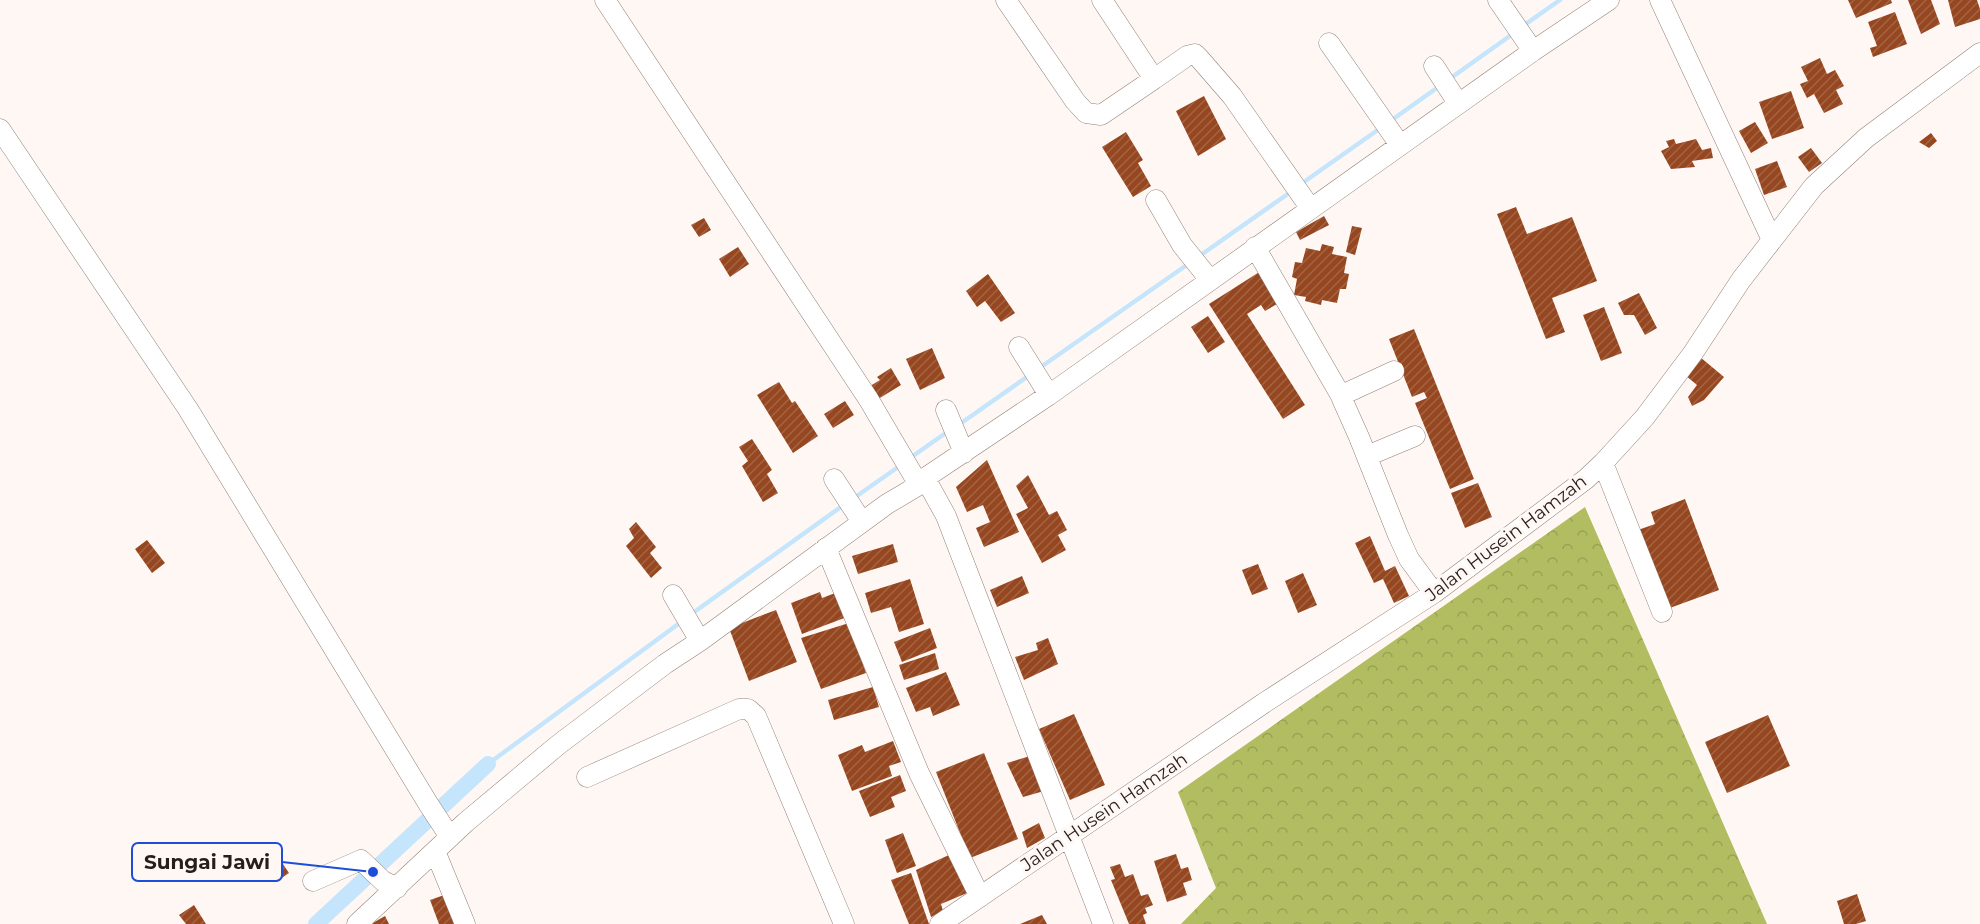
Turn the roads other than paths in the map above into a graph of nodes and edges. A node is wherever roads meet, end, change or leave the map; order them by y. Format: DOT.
graph roads {
  1 [pos="605,0"];
  2 [pos="1006,0"];
  3 [pos="1102,0"];
  4 [pos="1609,0"];
  5 [pos="1660,0"];
  6 [pos="1503,7"];
  7 [pos="1329,43"];
  8 [pos="1533,50"];
  9 [pos="1980,53"];
  10 [pos="1434,66"];
  11 [pos="1154,80"];
  12 [pos="1455,98"];
  13 [pos="0,129"];
  14 [pos="1398,141"];
  15 [pos="1156,200"];
  16 [pos="1307,204"];
  17 [pos="1772,240"];
  18 [pos="1255,247"];
  19 [pos="1207,276"];
  20 [pos="1022,351"];
  21 [pos="1394,371"];
  22 [pos="1047,392"];
  23 [pos="1341,396"];
  24 [pos="948,415"];
  25 [pos="1415,436"];
  26 [pos="963,450"];
  27 [pos="1367,456"];
  28 [pos="1603,463"];
  29 [pos="919,480"];
  30 [pos="837,483"];
  31 [pos="859,518"];
  32 [pos="826,548"];
  33 [pos="1434,593"];
  34 [pos="676,600"];
  35 [pos="1662,612"];
  36 [pos="698,637"];
  37 [pos="587,777"];
  38 [pos="448,834"];
  39 [pos="1068,837"];
  40 [pos="435,851"];
  41 [pos="313,881"];
  42 [pos="390,885"];
  43 [pos="980,897"];
  44 [pos="357,924"];
  45 [pos="465,924"];
  46 [pos="844,924"];
  47 [pos="940,924"];
  48 [pos="1103,924"];
  1 -- 29 [label="street"];
  2 -- 11 [label="street"];
  3 -- 11 [label="street"];
  4 -- 8 [label="street"];
  5 -- 17 [label="street"];
  6 -- 8 [label="street"];
  7 -- 14 [label="street"];
  8 -- 12 [label="street"];
  9 -- 17 [label="street, Jalan Husein Hamzah"];
  10 -- 12 [label="street"];
  11 -- 16 [label="street"];
  12 -- 14 [label="street"];
  13 -- 38 [label="street"];
  14 -- 16 [label="street"];
  15 -- 19 [label="street"];
  16 -- 18 [label="street"];
  17 -- 28 [label="street, Jalan Husein Hamzah"];
  18 -- 19 [label="street"];
  18 -- 23 [label="street"];
  19 -- 22 [label="street"];
  20 -- 22 [label="street"];
  21 -- 23 [label="street"];
  22 -- 26 [label="street"];
  23 -- 27 [label="street"];
  24 -- 26 [label="street"];
  25 -- 27 [label="street"];
  26 -- 29 [label="street"];
  27 -- 33 [label="street"];
  28 -- 33 [label="street, Jalan Husein Hamzah"];
  28 -- 35 [label="street"];
  29 -- 31 [label="street"];
  29 -- 39 [label="street"];
  30 -- 31 [label="street"];
  31 -- 32 [label="street"];
  32 -- 36 [label="street"];
  32 -- 43 [label="street"];
  33 -- 39 [label="street, Jalan Husein Hamzah"];
  34 -- 36 [label="street"];
  36 -- 38 [label="street"];
  37 -- 46 [label="street"];
  38 -- 40 [label="street"];
  39 -- 43 [label="street, Jalan Husein Hamzah"];
  39 -- 48 [label="street"];
  40 -- 42 [label="street"];
  40 -- 45 [label="street"];
  41 -- 42 [label="street"];
  42 -- 44 [label="street"];
  43 -- 47 [label="street, Jalan Husein Hamzah"];
}
